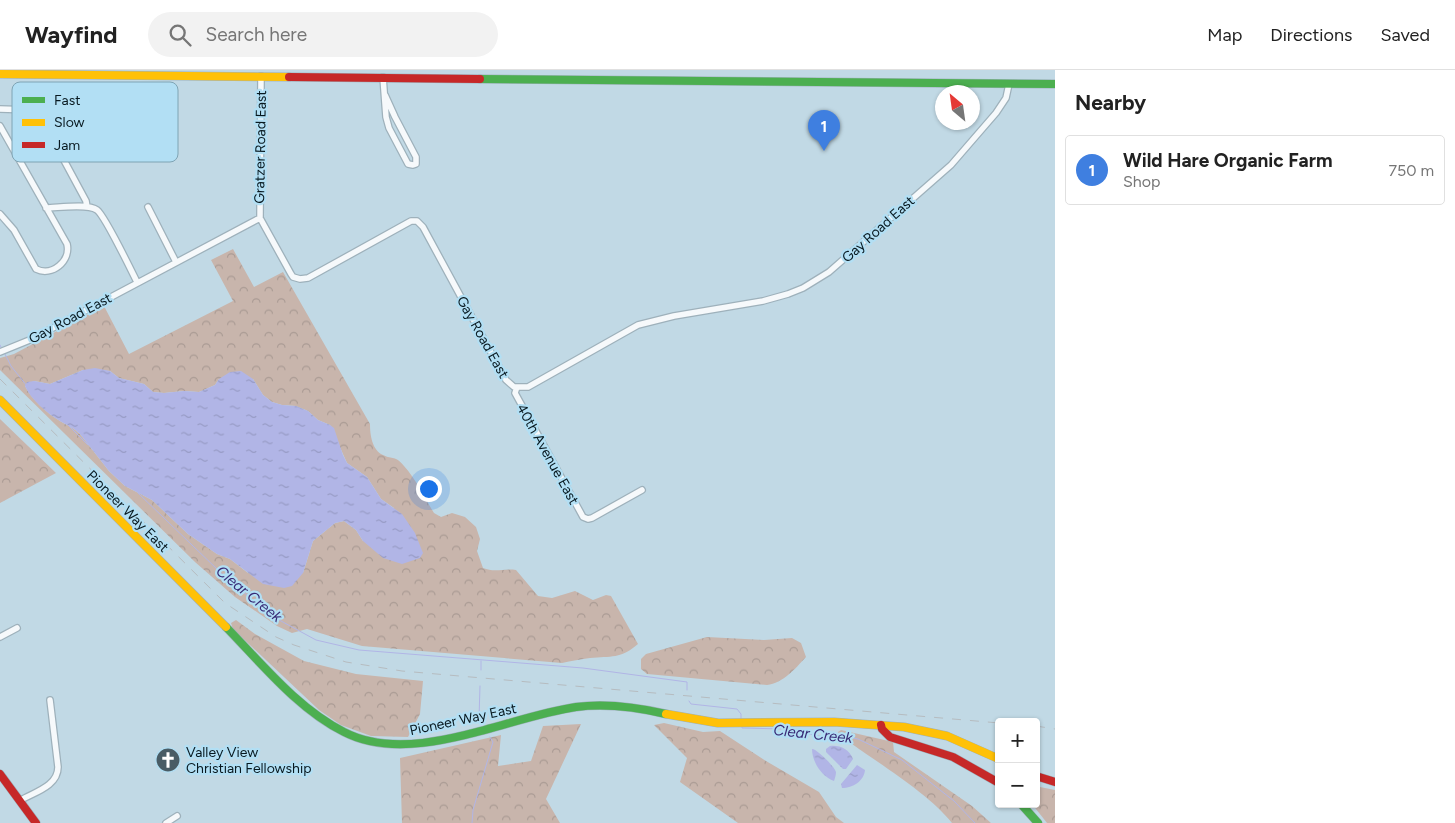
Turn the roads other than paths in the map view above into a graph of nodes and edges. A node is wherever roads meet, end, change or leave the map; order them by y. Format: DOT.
graph roads {
  1 [pos="0,74"];
  2 [pos="261,76"];
  3 [pos="383,77"];
  4 [pos="1010,84"];
  5 [pos="1055,84"];
  6 [pos="385,95"];
  7 [pos="0,126"];
  8 [pos="12,147"];
  9 [pos="20,162"];
  10 [pos="65,162"];
  11 [pos="86,207"];
  12 [pos="46,208"];
  13 [pos="148,208"];
  14 [pos="0,214"];
  15 [pos="260,218"];
  16 [pos="176,262"];
  17 [pos="137,282"];
  18 [pos="0,352"];
  19 [pos="517,387"];
  20 [pos="0,400"];
  21 [pos="642,490"];
  22 [pos="17,628"];
  23 [pos="0,637"];
  24 [pos="50,700"];
  25 [pos="881,725"];
  26 [pos="995,758"];
  27 [pos="0,774"];
  28 [pos="1040,777"];
  29 [pos="995,780"];
  30 [pos="1055,782"];
  31 [pos="21,800"];
  32 [pos="1025,808"];
  33 [pos="178,816"];
  34 [pos="36,823"];
  35 [pos="166,823"];
  36 [pos="1038,823"];
  1 -- 2 [label="main road"];
  2 -- 3 [label="main road"];
  2 -- 15 [label="street, Gratzer Road East"];
  3 -- 4 [label="main road"];
  3 -- 6 [label="street"];
  4 -- 5 [label="main road"];
  4 -- 19 [label="street, Gay Road East"];
  6 -- 6 [label="street"];
  7 -- 8 [label="street"];
  9 -- 12 [label="street"];
  10 -- 11 [label="street"];
  11 -- 12 [label="street"];
  11 -- 17 [label="street"];
  12 -- 14 [label="street"];
  13 -- 16 [label="street"];
  15 -- 16 [label="street, Gay Road East"];
  15 -- 19 [label="street, Gay Road East"];
  16 -- 17 [label="street, Gay Road East"];
  17 -- 18 [label="street, Gay Road East"];
  19 -- 21 [label="street, 40th Avenue East"];
  20 -- 25 [label="main road, Pioneer Way East"];
  22 -- 23 [label="street"];
  24 -- 31 [label="street"];
  25 -- 26 [label="main road, Pioneer Way East"];
  25 -- 29 [label="main road"];
  27 -- 31 [label="main road"];
  28 -- 30 [label="main road"];
  31 -- 34 [label="main road"];
  32 -- 36 [label="main road"];
  33 -- 35 [label="street"];
}
